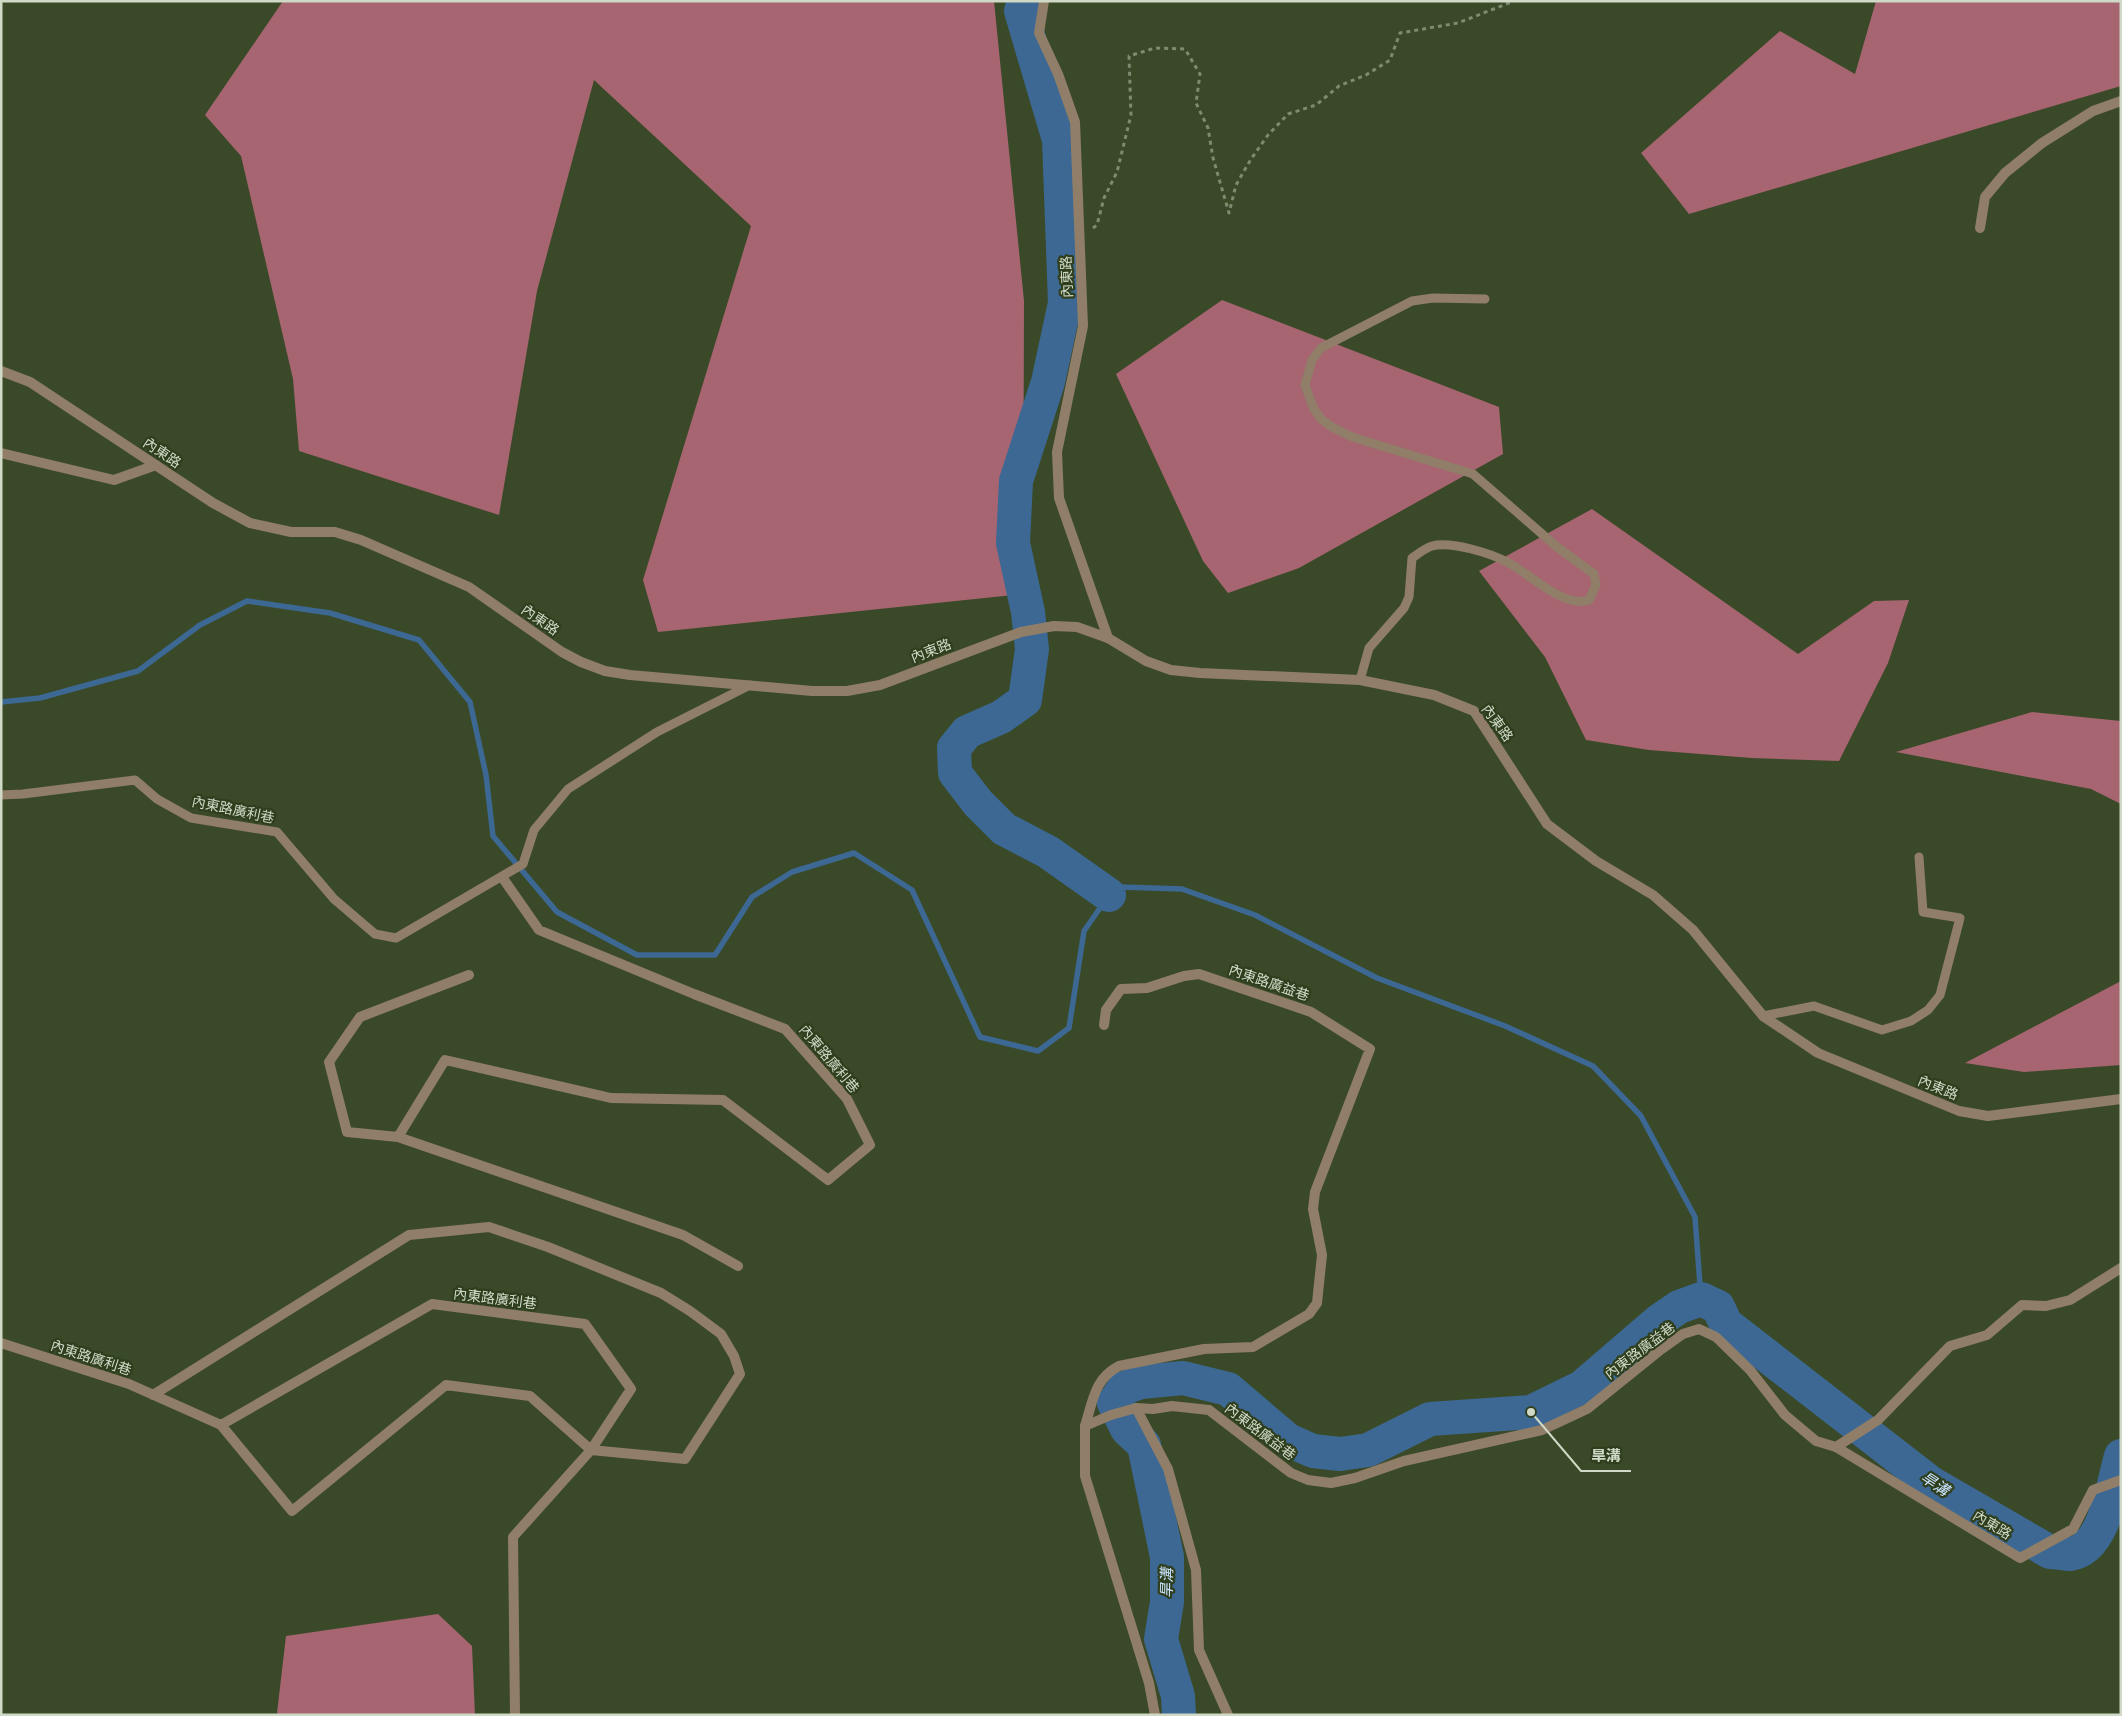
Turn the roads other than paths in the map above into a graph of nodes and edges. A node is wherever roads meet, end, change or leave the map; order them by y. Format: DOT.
graph roads {
  1 [pos="1044,1"];
  2 [pos="2121,101"];
  3 [pos="1980,228"];
  4 [pos="1485,299"];
  5 [pos="1,371"];
  6 [pos="1,453"];
  7 [pos="156,465"];
  8 [pos="1108,638"];
  9 [pos="1360,680"];
  10 [pos="750,686"];
  11 [pos="1,795"];
  12 [pos="1919,857"];
  13 [pos="502,877"];
  14 [pos="468,976"];
  15 [pos="1763,1016"];
  16 [pos="1104,1024"];
  17 [pos="2121,1099"];
  18 [pos="398,1137"];
  19 [pos="738,1266"];
  20 [pos="2121,1268"];
  21 [pos="1,1343"];
  22 [pos="153,1395"];
  23 [pos="1136,1408"];
  24 [pos="221,1425"];
  25 [pos="1085,1426"];
  26 [pos="1836,1447"];
  27 [pos="591,1450"];
  28 [pos="2121,1480"];
  29 [pos="515,1715"];
  30 [pos="1155,1715"];
  31 [pos="1228,1715"];
  1 -- 8 [label="street, 內東路"];
  2 -- 3 [label="street"];
  4 -- 9 [label="lane"];
  5 -- 7 [label="street, 內東路"];
  6 -- 7 [label="street"];
  7 -- 10 [label="street, 內東路"];
  8 -- 9 [label="street, 內東路"];
  8 -- 10 [label="street, 內東路"];
  9 -- 15 [label="street, 內東路"];
  10 -- 13 [label="lane, 內東路廣利巷"];
  11 -- 13 [label="lane, 內東路廣利巷"];
  12 -- 15 [label="lane"];
  13 -- 18 [label="street, 內東路廣利巷"];
  14 -- 18 [label="street"];
  15 -- 17 [label="street, 內東路"];
  16 -- 25 [label="street, 內東路廣益巷"];
  18 -- 19 [label="street"];
  20 -- 26 [label="street"];
  21 -- 22 [label="street, 內東路廣利巷"];
  22 -- 24 [label="street, 內東路廣利巷"];
  22 -- 27 [label="street"];
  23 -- 25 [label="street, 內東路廣益巷"];
  23 -- 26 [label="street, 內東路廣益巷"];
  23 -- 31 [label="street"];
  24 -- 27 [label="street"];
  24 -- 27 [label="street, 內東路廣利巷"];
  25 -- 30 [label="street, 內東路廣益巷"];
  26 -- 28 [label="street, 內東路"];
  27 -- 29 [label="street, 內東路廣利巷"];
}
